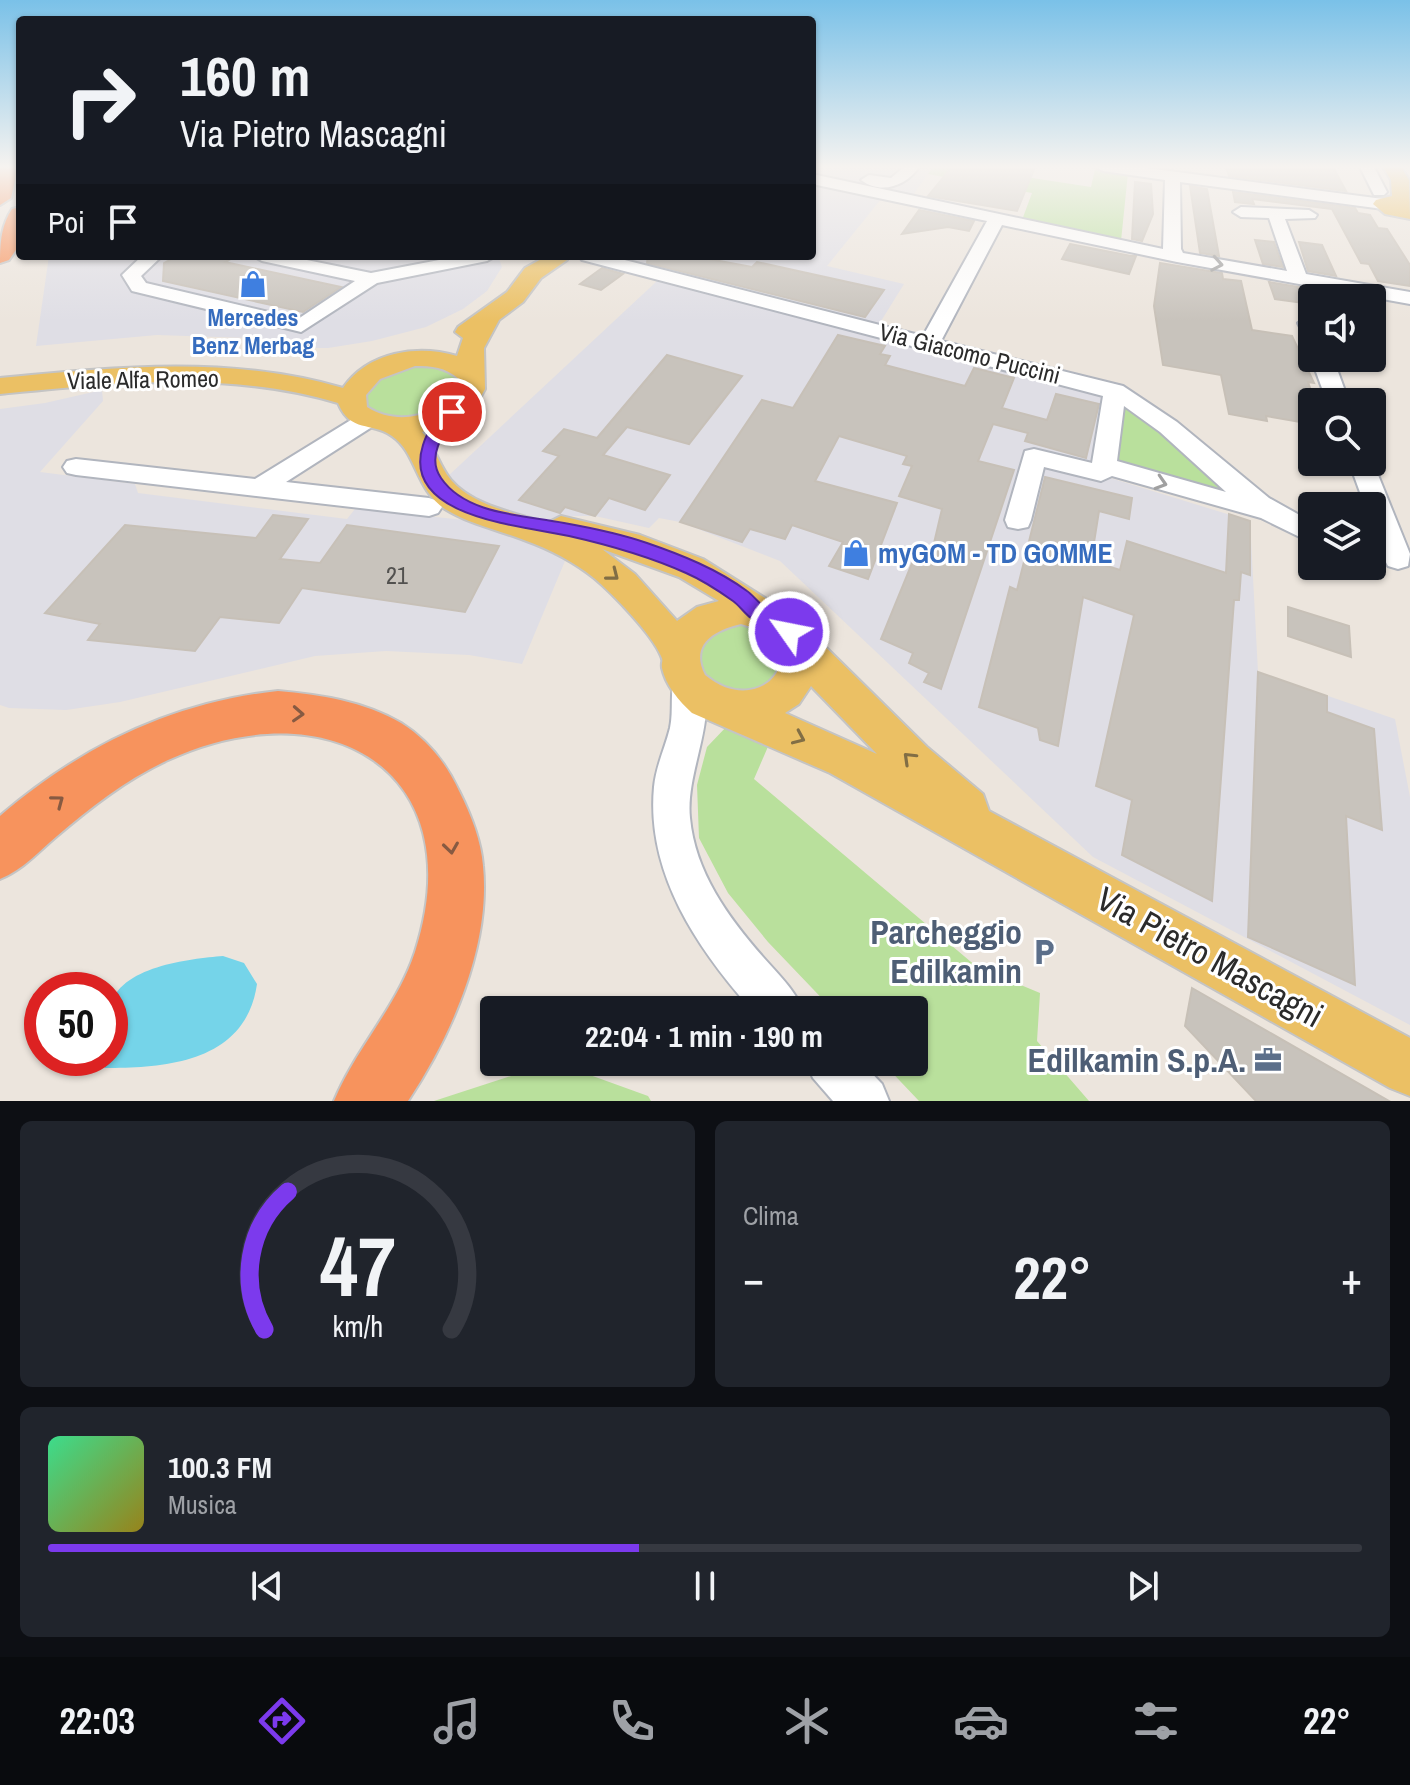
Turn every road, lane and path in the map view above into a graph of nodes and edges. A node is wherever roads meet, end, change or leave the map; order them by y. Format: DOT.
graph roads {
  1 [pos="1173,218"];
  2 [pos="1277,218"];
  3 [pos="997,219"];
  4 [pos="16,226"];
  5 [pos="0,255"];
  6 [pos="1177,257"];
  7 [pos="148,260"];
  8 [pos="281,260"];
  9 [pos="466,260"];
  10 [pos="548,260"];
  11 [pos="599,260"];
  12 [pos="528,263"];
  13 [pos="371,279"];
  14 [pos="1299,279"];
  15 [pos="1410,298"];
  16 [pos="487,320"];
  17 [pos="930,343"];
  18 [pos="417,359"];
  19 [pos="378,370"];
  20 [pos="471,375"];
  21 [pos="286,382"];
  22 [pos="0,386"];
  23 [pos="1115,391"];
  24 [pos="359,409"];
  25 [pos="452,412"];
  26 [pos="398,426"];
  27 [pos="427,458"];
  28 [pos="1104,465"];
  29 [pos="76,467"];
  30 [pos="1366,476"];
  31 [pos="259,488"];
  32 [pos="429,507"];
  33 [pos="1266,511"];
  34 [pos="493,517"];
  35 [pos="1018,520"];
  36 [pos="1298,526"];
  37 [pos="1393,558"];
  38 [pos="758,613"];
  39 [pos="797,646"];
  40 [pos="684,667"];
  41 [pos="727,707"];
  42 [pos="686,740"];
  43 [pos="845,759"];
  44 [pos="879,793"];
  45 [pos="1009,846"];
  46 [pos="0,852"];
  47 [pos="768,996"];
  48 [pos="1410,1068"];
  49 [pos="842,1076"];
  50 [pos="368,1101"];
  51 [pos="865,1101"];
  1 -- 6 [label="street"];
  2 -- 14 [label="street"];
  3 -- 6 [label="street"];
  3 -- 17 [label="street"];
  4 -- 5 [label="highway"];
  6 -- 14 [label="street, one-way"];
  7 -- 13 [label="street"];
  8 -- 13 [label="street"];
  9 -- 13 [label="street"];
  10 -- 12 [label="main road"];
  11 -- 17 [label="street, Via Giacomo Puccini"];
  12 -- 16 [label="main road"];
  14 -- 15 [label="street"];
  16 -- 18 [label="main road"];
  16 -- 20 [label="main road"];
  17 -- 23 [label="street, Via Giacomo Puccini"];
  18 -- 19 [label="main road, Viale Alfa Romeo"];
  18 -- 20 [label="main road"];
  19 -- 21 [label="main road, Viale Alfa Romeo"];
  19 -- 24 [label="main road"];
  20 -- 25 [label="main road"];
  21 -- 22 [label="main road, Viale Alfa Romeo"];
  21 -- 24 [label="main road, Viale Alfa Romeo"];
  23 -- 28 [label="street"];
  23 -- 33 [label="street, Via Giacomo Puccini"];
  24 -- 26 [label="main road, Viale Alfa Romeo"];
  24 -- 31 [label="street"];
  25 -- 26 [label="main road"];
  25 -- 27 [label="main road"];
  26 -- 27 [label="main road"];
  27 -- 34 [label="main road"];
  28 -- 33 [label="street, one-way"];
  28 -- 35 [label="street"];
  29 -- 31 [label="street"];
  30 -- 37 [label="street"];
  31 -- 32 [label="street"];
  33 -- 36 [label="street, Via Giacomo Puccini"];
  34 -- 38 [label="main road"];
  34 -- 40 [label="main road, one-way"];
  38 -- 39 [label="main road"];
  38 -- 40 [label="main road"];
  39 -- 41 [label="main road"];
  45 -- 39 [label="main road, Via Pietro Mascagni, one-way"];
  40 -- 41 [label="main road"];
  40 -- 42 [label="street"];
  41 -- 42 [label="street"];
  41 -- 43 [label="main road, Via Pietro Mascagni, one-way"];
  42 -- 47 [label="street"];
  43 -- 44 [label="street"];
  43 -- 45 [label="main road, Via Pietro Mascagni"];
  45 -- 48 [label="main road, Via Pietro Mascagni"];
  46 -- 50 [label="highway, one-way"];
  49 -- 51 [label="street"];
}
